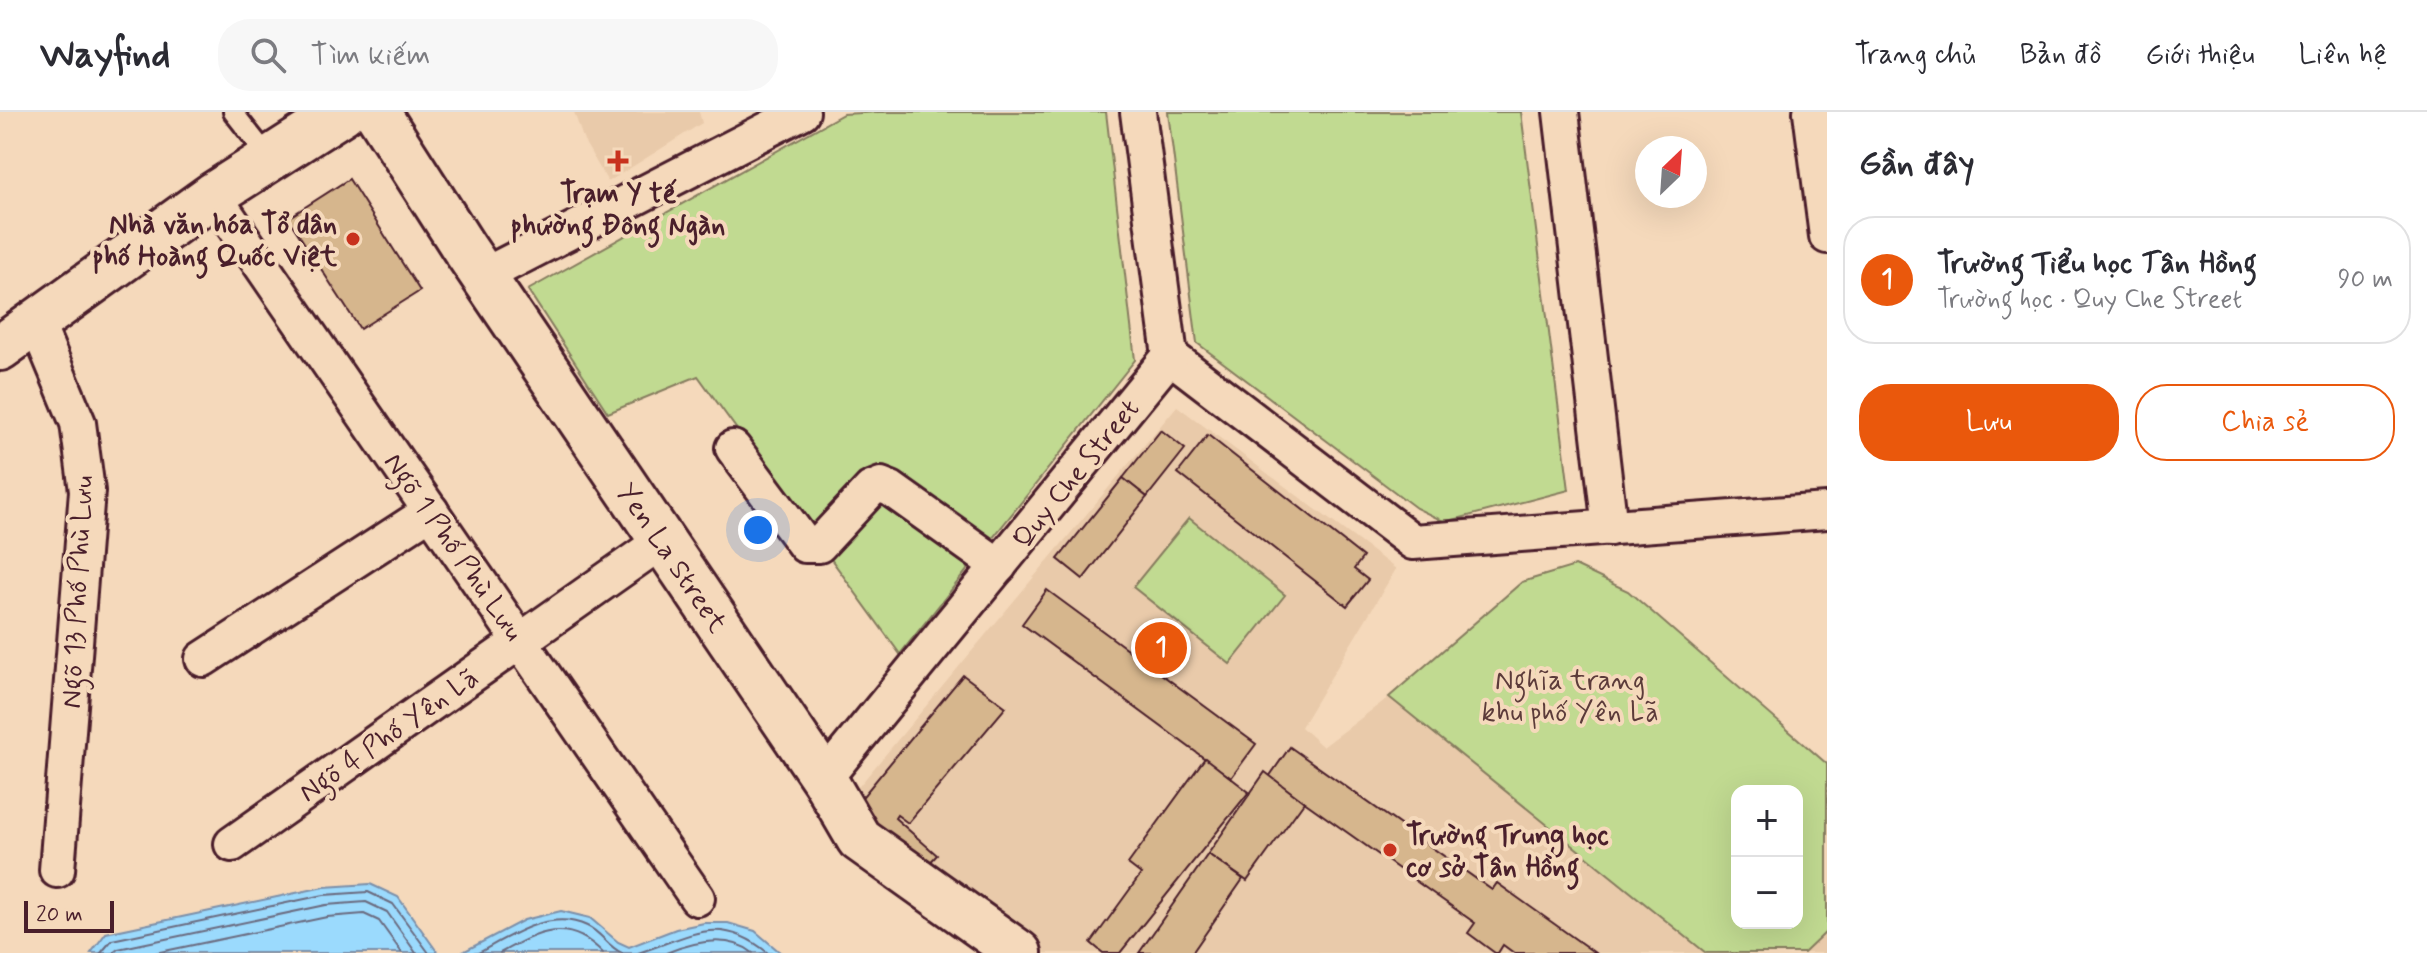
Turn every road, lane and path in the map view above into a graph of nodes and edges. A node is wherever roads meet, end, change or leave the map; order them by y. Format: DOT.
graph roads {
  1 [pos="233,112"];
  2 [pos="343,112"];
  3 [pos="377,112"];
  4 [pos="802,112"];
  5 [pos="1138,112"];
  6 [pos="1561,112"];
  7 [pos="1811,112"];
  8 [pos="270,159"];
  9 [pos="213,195"];
  10 [pos="1827,236"];
  11 [pos="483,276"];
  12 [pos="36,322"];
  13 [pos="0,348"];
  14 [pos="1170,356"];
  15 [pos="733,448"];
  16 [pos="431,511"];
  17 [pos="1827,511"];
  18 [pos="1610,528"];
  19 [pos="662,541"];
  20 [pos="999,566"];
  21 [pos="520,641"];
  22 [pos="203,659"];
  23 [pos="824,779"];
  24 [pos="232,844"];
  25 [pos="57,870"];
  26 [pos="697,898"];
  27 [pos="1019,953"];
  1 -- 8 [label="lane"];
  2 -- 8 [label="street"];
  3 -- 11 [label="street, Yen La Street"];
  4 -- 11 [label="street"];
  5 -- 14 [label="street"];
  6 -- 18 [label="street"];
  7 -- 10 [label="street"];
  8 -- 9 [label="street"];
  9 -- 12 [label="street"];
  9 -- 16 [label="street, Ngõ 1 Phố Phù Lưu"];
  11 -- 19 [label="street, Yen La Street"];
  12 -- 13 [label="street"];
  12 -- 25 [label="street, Ngõ 13 Phố Phù Lưu"];
  14 -- 18 [label="street"];
  14 -- 20 [label="street, Quy Che Street"];
  15 -- 20 [label="street"];
  16 -- 21 [label="street, Ngõ 1 Phố Phù Lưu"];
  16 -- 22 [label="street"];
  17 -- 18 [label="street"];
  19 -- 21 [label="street, Ngõ 4 Phố Yên Lã"];
  19 -- 23 [label="street, Yen La Street"];
  20 -- 23 [label="street, Quy Che Street"];
  21 -- 24 [label="street, Ngõ 4 Phố Yên Lã"];
  21 -- 26 [label="street, Ngõ 1 Phố Phù Lưu"];
  23 -- 27 [label="street, Yen La Street"];
}
